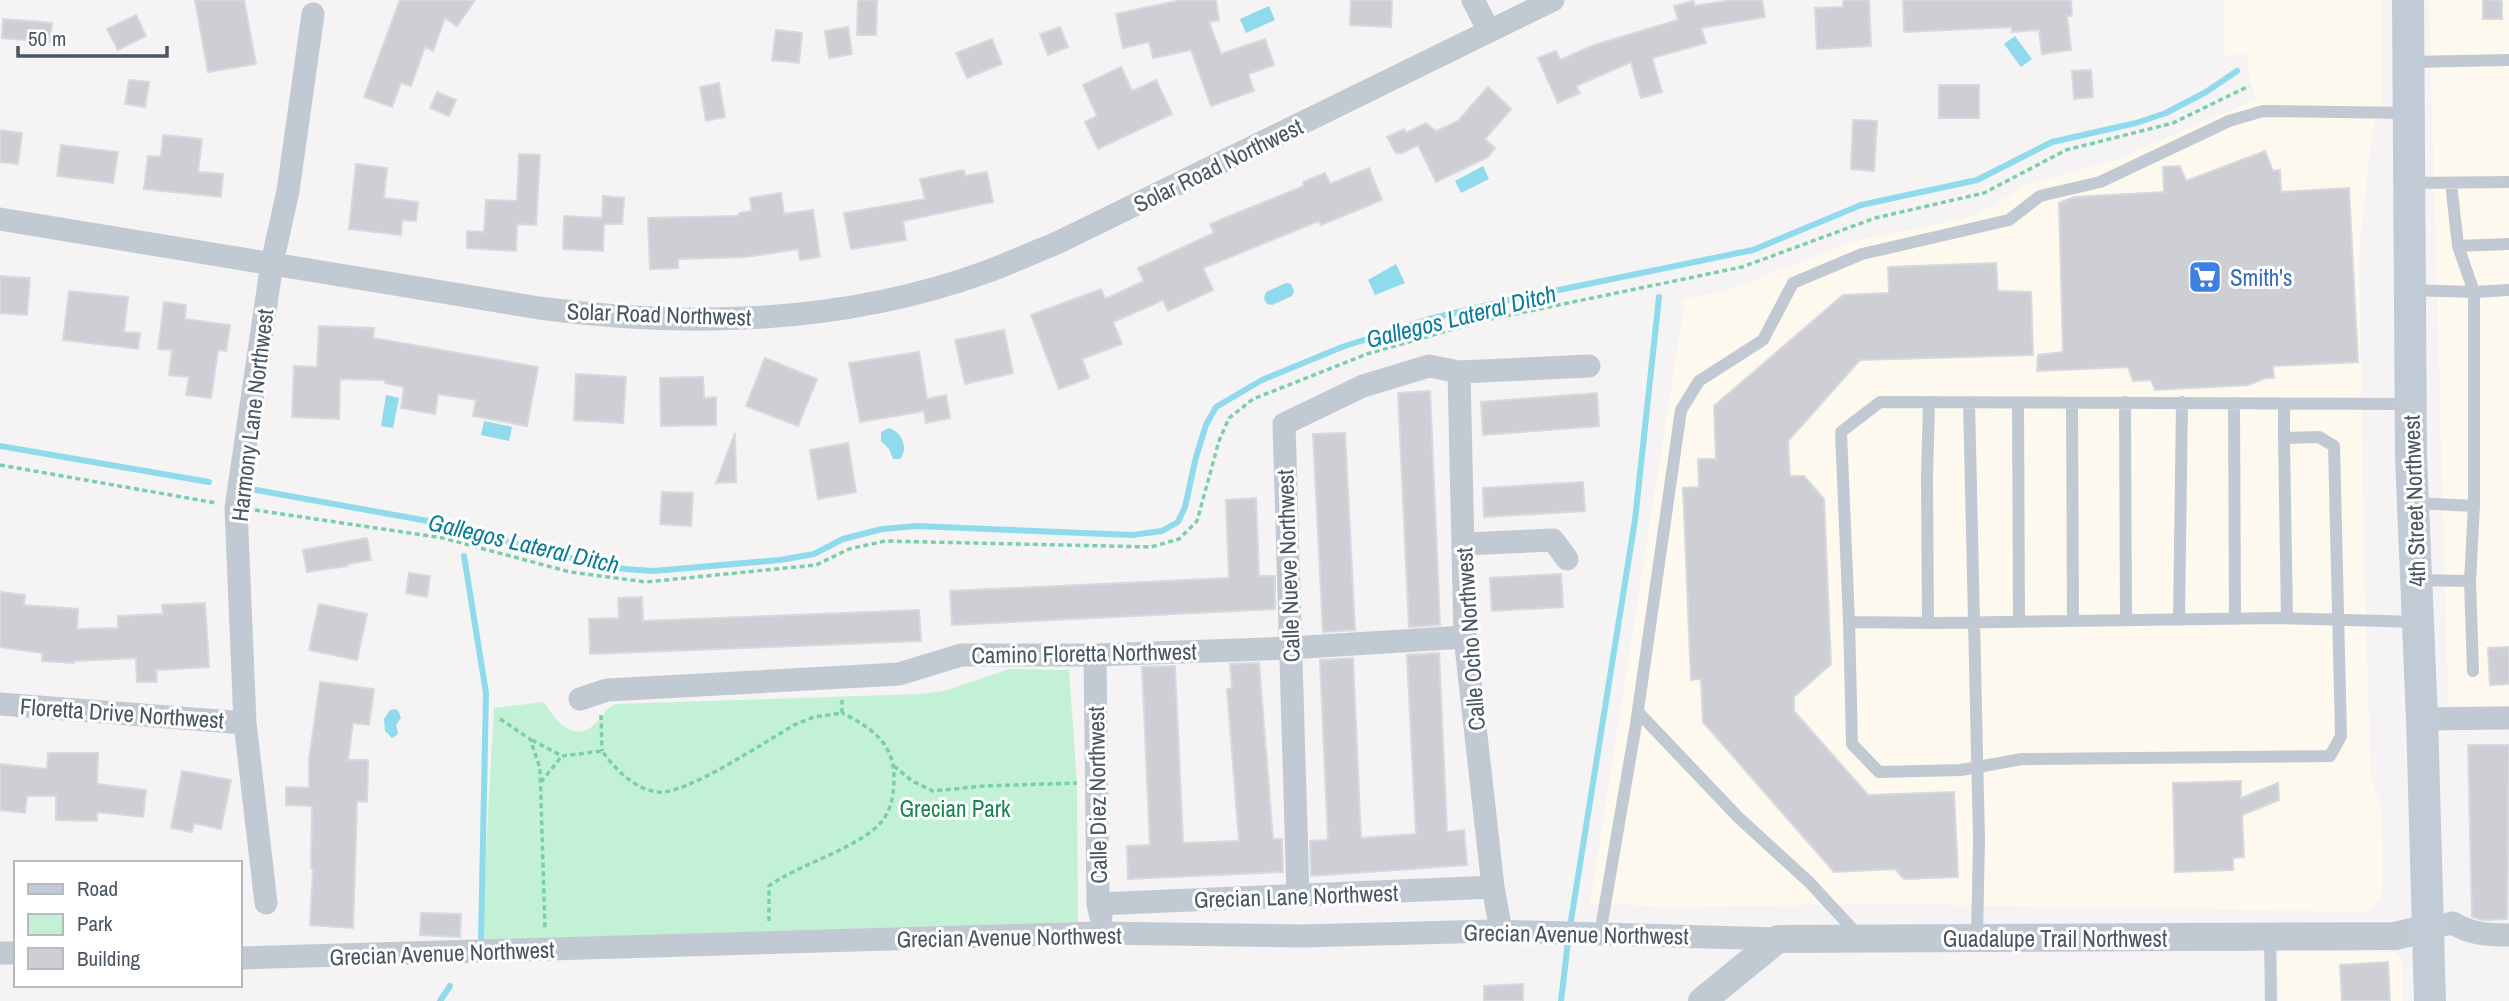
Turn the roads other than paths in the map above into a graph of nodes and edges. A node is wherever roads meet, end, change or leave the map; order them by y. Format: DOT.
graph roads {
  1 [pos="1473,0"];
  2 [pos="1553,0"];
  3 [pos="2408,0"];
  4 [pos="314,5"];
  5 [pos="1489,32"];
  6 [pos="2509,60"];
  7 [pos="2408,62"];
  8 [pos="2409,113"];
  9 [pos="2509,182"];
  10 [pos="2409,183"];
  11 [pos="2451,183"];
  12 [pos="0,219"];
  13 [pos="2509,244"];
  14 [pos="2458,246"];
  15 [pos="272,263"];
  16 [pos="2410,290"];
  17 [pos="2509,290"];
  18 [pos="2474,292"];
  19 [pos="1589,366"];
  20 [pos="1459,372"];
  21 [pos="1929,402"];
  22 [pos="1969,402"];
  23 [pos="2124,402"];
  24 [pos="2182,402"];
  25 [pos="2018,403"];
  26 [pos="2072,403"];
  27 [pos="2234,403"];
  28 [pos="2284,404"];
  29 [pos="2411,404"];
  30 [pos="2284,438"];
  31 [pos="2413,503"];
  32 [pos="2474,506"];
  33 [pos="1464,544"];
  34 [pos="1567,559"];
  35 [pos="2416,580"];
  36 [pos="2470,581"];
  37 [pos="2287,618"];
  38 [pos="2179,619"];
  39 [pos="2235,619"];
  40 [pos="2126,620"];
  41 [pos="2339,620"];
  42 [pos="2073,621"];
  43 [pos="1849,622"];
  44 [pos="1974,622"];
  45 [pos="2020,622"];
  46 [pos="2418,622"];
  47 [pos="1928,623"];
  48 [pos="1465,638"];
  49 [pos="1290,648"];
  50 [pos="1095,655"];
  51 [pos="2473,671"];
  52 [pos="580,699"];
  53 [pos="0,704"];
  54 [pos="1638,712"];
  55 [pos="2509,718"];
  56 [pos="2422,719"];
  57 [pos="245,723"];
  58 [pos="1978,767"];
  59 [pos="1493,887"];
  60 [pos="1298,895"];
  61 [pos="266,903"];
  62 [pos="1098,904"];
  63 [pos="2429,928"];
  64 [pos="1501,931"];
  65 [pos="1106,933"];
  66 [pos="1600,934"];
  67 [pos="2509,935"];
  68 [pos="2270,937"];
  69 [pos="1977,938"];
  70 [pos="1778,939"];
  71 [pos="1861,939"];
  72 [pos="242,958"];
  73 [pos="1702,1001"];
  74 [pos="2271,1001"];
  75 [pos="2430,1001"];
  1 -- 5 [label="street"];
  2 -- 5 [label="street, Solar Road Northwest"];
  3 -- 7 [label="main road, 4th Street Northwest"];
  4 -- 15 [label="street, Harmony Lane Northwest"];
  5 -- 15 [label="street, Solar Road Northwest"];
  6 -- 7 [label="lane"];
  7 -- 8 [label="main road, 4th Street Northwest"];
  8 -- 10 [label="main road, 4th Street Northwest"];
  8 -- 54 [label="lane"];
  9 -- 11 [label="lane"];
  10 -- 11 [label="lane"];
  10 -- 16 [label="main road, 4th Street Northwest"];
  11 -- 14 [label="lane"];
  12 -- 15 [label="street, Solar Road Northwest"];
  13 -- 14 [label="lane"];
  14 -- 18 [label="lane"];
  15 -- 57 [label="street, Harmony Lane Northwest"];
  16 -- 18 [label="lane"];
  16 -- 29 [label="main road, 4th Street Northwest"];
  17 -- 18 [label="lane"];
  18 -- 32 [label="lane"];
  19 -- 20 [label="street"];
  20 -- 33 [label="street, Calle Ocho Northwest"];
  20 -- 49 [label="street, Calle Nueve Northwest"];
  21 -- 22 [label="lane"];
  21 -- 43 [label="lane"];
  21 -- 47 [label="lane"];
  22 -- 25 [label="lane"];
  22 -- 44 [label="lane"];
  23 -- 24 [label="lane"];
  23 -- 26 [label="lane"];
  23 -- 40 [label="lane"];
  24 -- 27 [label="lane"];
  24 -- 38 [label="lane"];
  25 -- 26 [label="lane"];
  25 -- 45 [label="lane"];
  26 -- 42 [label="lane"];
  27 -- 28 [label="lane"];
  27 -- 39 [label="lane"];
  28 -- 29 [label="lane"];
  28 -- 30 [label="lane"];
  29 -- 31 [label="main road, 4th Street Northwest"];
  30 -- 37 [label="lane"];
  30 -- 41 [label="lane"];
  31 -- 32 [label="lane"];
  31 -- 35 [label="main road, 4th Street Northwest"];
  32 -- 36 [label="lane"];
  33 -- 34 [label="street"];
  33 -- 48 [label="street, Calle Ocho Northwest"];
  35 -- 36 [label="lane"];
  35 -- 46 [label="main road, 4th Street Northwest"];
  36 -- 51 [label="lane"];
  37 -- 39 [label="lane"];
  37 -- 41 [label="lane"];
  38 -- 39 [label="lane"];
  38 -- 40 [label="lane"];
  40 -- 42 [label="lane"];
  41 -- 46 [label="lane"];
  41 -- 58 [label="lane"];
  42 -- 45 [label="lane"];
  43 -- 47 [label="lane"];
  43 -- 58 [label="lane"];
  44 -- 45 [label="lane"];
  44 -- 47 [label="lane"];
  44 -- 58 [label="lane"];
  46 -- 56 [label="main road, 4th Street Northwest"];
  48 -- 49 [label="street, Camino Floretta Northwest"];
  48 -- 59 [label="street, Calle Ocho Northwest"];
  49 -- 50 [label="street, Camino Floretta Northwest"];
  49 -- 60 [label="street, Calle Nueve Northwest"];
  50 -- 52 [label="street, Camino Floretta Northwest"];
  50 -- 62 [label="street, Calle Diez Northwest"];
  53 -- 57 [label="street, Floretta Drive Northwest"];
  54 -- 66 [label="lane"];
  54 -- 71 [label="lane"];
  55 -- 56 [label="street"];
  56 -- 63 [label="main road, 4th Street Northwest"];
  57 -- 61 [label="street, Harmony Lane Northwest"];
  58 -- 69 [label="lane"];
  59 -- 60 [label="street, Grecian Lane Northwest"];
  59 -- 64 [label="street, Calle Ocho Northwest"];
  60 -- 62 [label="street, Grecian Lane Northwest"];
  62 -- 65 [label="street, Calle Diez Northwest"];
  63 -- 67 [label="street"];
  63 -- 68 [label="street, Guadalupe Trail Northwest"];
  63 -- 75 [label="main road, 4th Street Northwest"];
  64 -- 65 [label="street, Grecian Avenue Northwest"];
  64 -- 66 [label="street, Grecian Avenue Northwest"];
  65 -- 72 [label="street, Grecian Avenue Northwest"];
  66 -- 70 [label="street, Grecian Avenue Northwest"];
  68 -- 69 [label="street, Guadalupe Trail Northwest"];
  68 -- 74 [label="lane"];
  69 -- 71 [label="street, Guadalupe Trail Northwest"];
  70 -- 71 [label="street, Guadalupe Trail Northwest"];
  70 -- 73 [label="street"];
}
